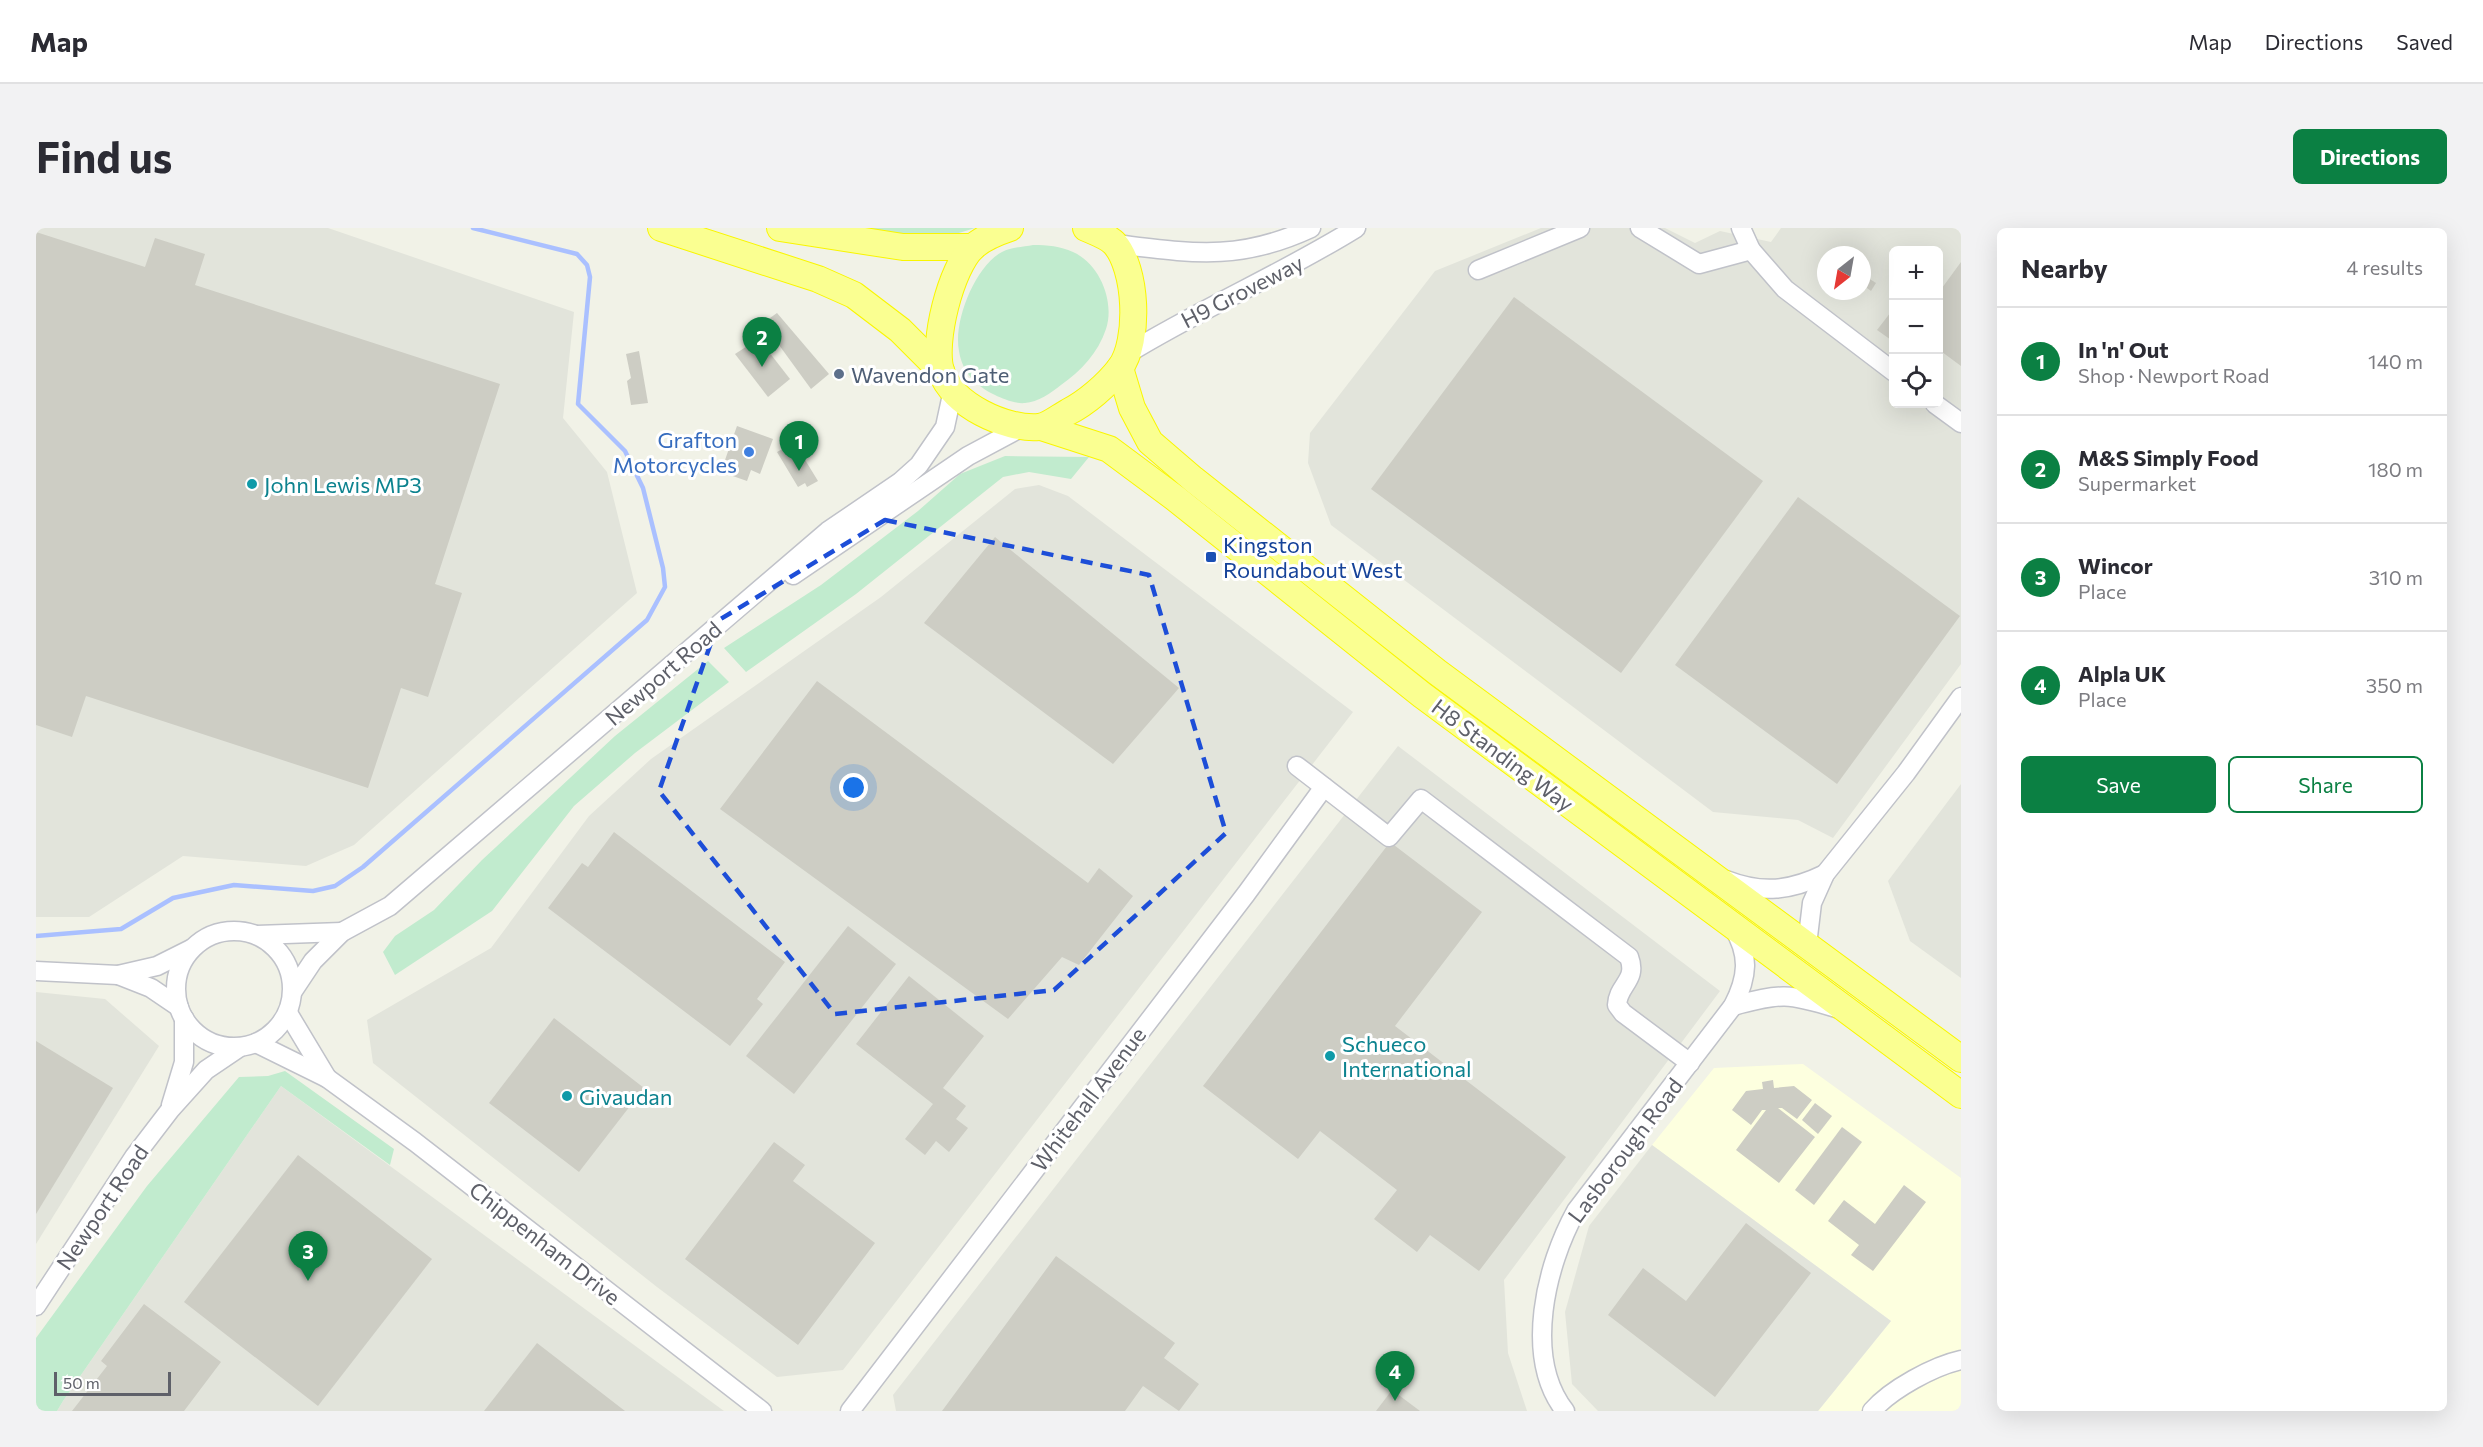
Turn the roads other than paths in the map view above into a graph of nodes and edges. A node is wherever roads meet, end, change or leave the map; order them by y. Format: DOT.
graph roads {
  1 [pos="661,228"];
  2 [pos="780,228"];
  3 [pos="1311,228"];
  4 [pos="1356,228"];
  5 [pos="1580,228"];
  6 [pos="1640,228"];
  7 [pos="1741,228"];
  8 [pos="1002,229"];
  9 [pos="1104,235"];
  10 [pos="973,247"];
  11 [pos="1751,250"];
  12 [pos="1478,270"];
  13 [pos="1124,361"];
  14 [pos="1889,369"];
  15 [pos="947,380"];
  16 [pos="1940,408"];
  17 [pos="1961,423"];
  18 [pos="1032,426"];
  19 [pos="703,639"];
  20 [pos="1961,697"];
  21 [pos="1297,766"];
  22 [pos="1330,792"];
  23 [pos="1707,873"];
  24 [pos="1825,874"];
  25 [pos="1732,925"];
  26 [pos="342,932"];
  27 [pos="257,935"];
  28 [pos="1807,945"];
  29 [pos="192,949"];
  30 [pos="36,972"];
  31 [pos="118,975"];
  32 [pos="293,991"];
  33 [pos="1733,1006"];
  34 [pos="181,1013"];
  35 [pos="288,1013"];
  36 [pos="1854,1014"];
  37 [pos="248,1045"];
  38 [pos="1961,1059"];
  39 [pos="1690,1063"];
  40 [pos="327,1077"];
  41 [pos="1961,1095"];
  42 [pos="170,1110"];
  43 [pos="36,1306"];
  44 [pos="1961,1360"];
  45 [pos="762,1411"];
  46 [pos="850,1411"];
  47 [pos="1565,1411"];
  48 [pos="1872,1411"];
  1 -- 15 [label="highway"];
  2 -- 10 [label="highway"];
  3 -- 9 [label="street, H9 Groveway"];
  4 -- 13 [label="street, H9 Groveway"];
  5 -- 12 [label="street"];
  6 -- 11 [label="street"];
  7 -- 11 [label="street"];
  8 -- 10 [label="highway"];
  9 -- 13 [label="highway"];
  10 -- 15 [label="highway"];
  11 -- 14 [label="street"];
  13 -- 18 [label="highway"];
  13 -- 23 [label="highway, H8 Standing Way"];
  15 -- 18 [label="highway, H8 Standing Way"];
  15 -- 19 [label="street, Newport Road"];
  16 -- 17 [label="street"];
  18 -- 19 [label="street"];
  18 -- 25 [label="highway, H8 Standing Way"];
  19 -- 26 [label="street, Newport Road"];
  20 -- 24 [label="street"];
  21 -- 22 [label="street"];
  22 -- 39 [label="street"];
  22 -- 46 [label="street, Whitehall Avenue"];
  23 -- 24 [label="street"];
  23 -- 28 [label="highway, H8 Standing Way"];
  24 -- 28 [label="street"];
  25 -- 33 [label="street, Lasborough Road"];
  25 -- 36 [label="highway, H8 Standing Way"];
  26 -- 27 [label="street, Newport Road"];
  26 -- 32 [label="street, Newport Road"];
  27 -- 29 [label="street"];
  27 -- 32 [label="street"];
  28 -- 38 [label="highway, H8 Standing Way"];
  29 -- 31 [label="street"];
  29 -- 34 [label="street"];
  30 -- 31 [label="street"];
  31 -- 34 [label="street"];
  32 -- 35 [label="street"];
  33 -- 36 [label="street"];
  33 -- 39 [label="street, Lasborough Road"];
  34 -- 37 [label="street"];
  34 -- 42 [label="street, Newport Road"];
  35 -- 37 [label="street"];
  35 -- 40 [label="street, Chippenham Drive"];
  36 -- 41 [label="highway, H8 Standing Way"];
  37 -- 40 [label="street, Chippenham Drive"];
  37 -- 42 [label="street, Newport Road"];
  39 -- 47 [label="street, Lasborough Road"];
  40 -- 45 [label="street, Chippenham Drive"];
  42 -- 43 [label="street, Newport Road"];
  44 -- 48 [label="street"];
}
